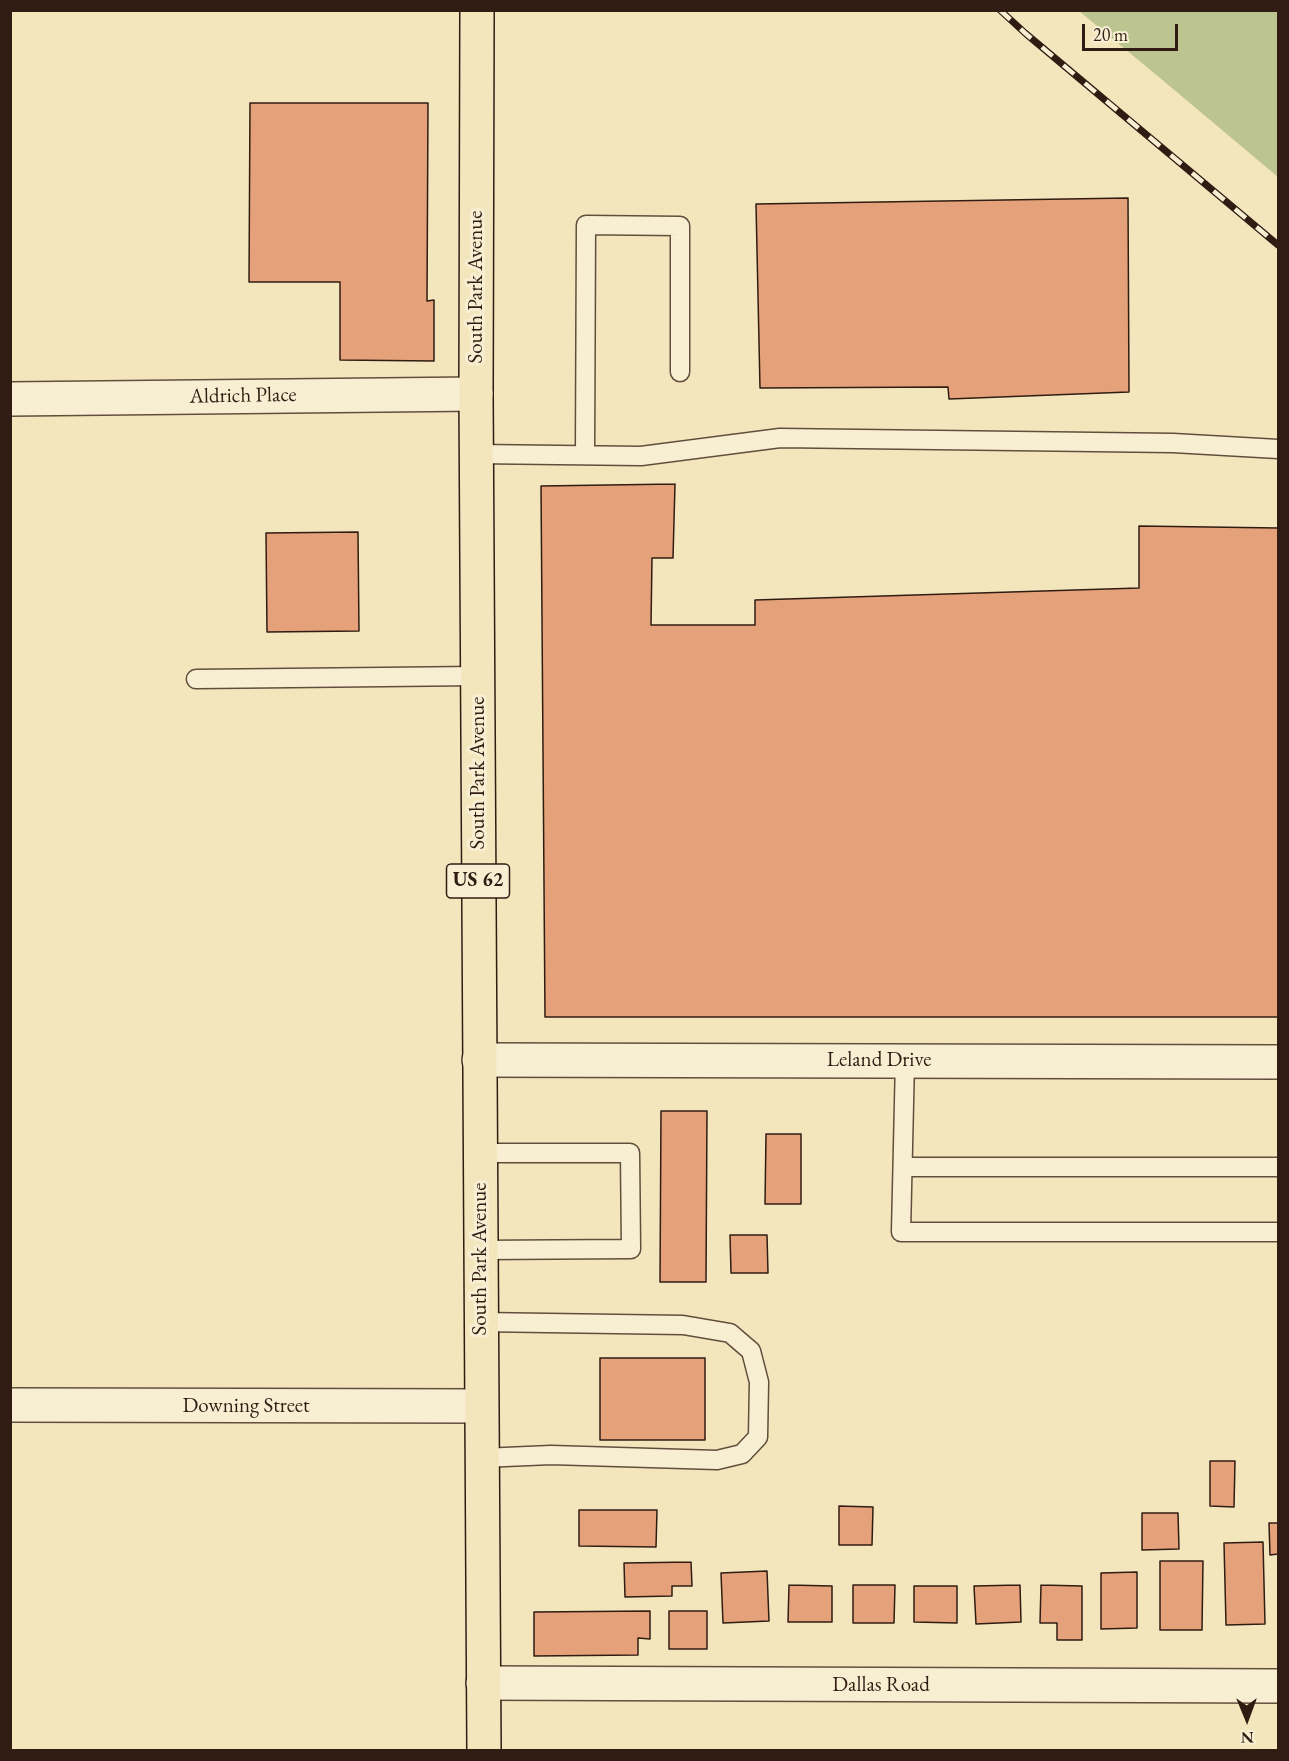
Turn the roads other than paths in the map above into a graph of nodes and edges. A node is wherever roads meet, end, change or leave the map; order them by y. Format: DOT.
graph roads {
  1 [pos="477,10"];
  2 [pos="680,372"];
  3 [pos="476,394"];
  4 [pos="10,399"];
  5 [pos="1278,449"];
  6 [pos="476,454"];
  7 [pos="585,455"];
  8 [pos="477,676"];
  9 [pos="195,679"];
  10 [pos="479,1060"];
  11 [pos="905,1060"];
  12 [pos="1278,1062"];
  13 [pos="479,1153"];
  14 [pos="903,1167"];
  15 [pos="1278,1167"];
  16 [pos="1278,1232"];
  17 [pos="480,1250"];
  18 [pos="480,1322"];
  19 [pos="10,1405"];
  20 [pos="481,1406"];
  21 [pos="482,1458"];
  22 [pos="483,1683"];
  23 [pos="1278,1686"];
  24 [pos="484,1750"];
  1 -- 3 [label="main road, South Park Avenue / US 62"];
  2 -- 7 [label="lane"];
  3 -- 4 [label="street, Aldrich Place"];
  3 -- 6 [label="main road, South Park Avenue / US 62"];
  5 -- 7 [label="lane"];
  6 -- 7 [label="lane"];
  6 -- 8 [label="main road, South Park Avenue / US 62"];
  8 -- 9 [label="lane"];
  8 -- 10 [label="main road, South Park Avenue / US 62"];
  10 -- 11 [label="street, Leland Drive"];
  10 -- 13 [label="main road, South Park Avenue / US 62"];
  11 -- 12 [label="street, Leland Drive"];
  11 -- 14 [label="lane"];
  13 -- 17 [label="main road, South Park Avenue / US 62"];
  13 -- 17 [label="lane"];
  14 -- 15 [label="lane"];
  14 -- 16 [label="lane"];
  17 -- 18 [label="main road, South Park Avenue / US 62"];
  18 -- 20 [label="main road, South Park Avenue / US 62"];
  18 -- 21 [label="lane"];
  19 -- 20 [label="street, Downing Street"];
  20 -- 21 [label="main road, South Park Avenue / US 62"];
  21 -- 22 [label="main road, South Park Avenue / US 62"];
  22 -- 23 [label="street, Dallas Road"];
  22 -- 24 [label="main road, South Park Avenue / US 62"];
}
